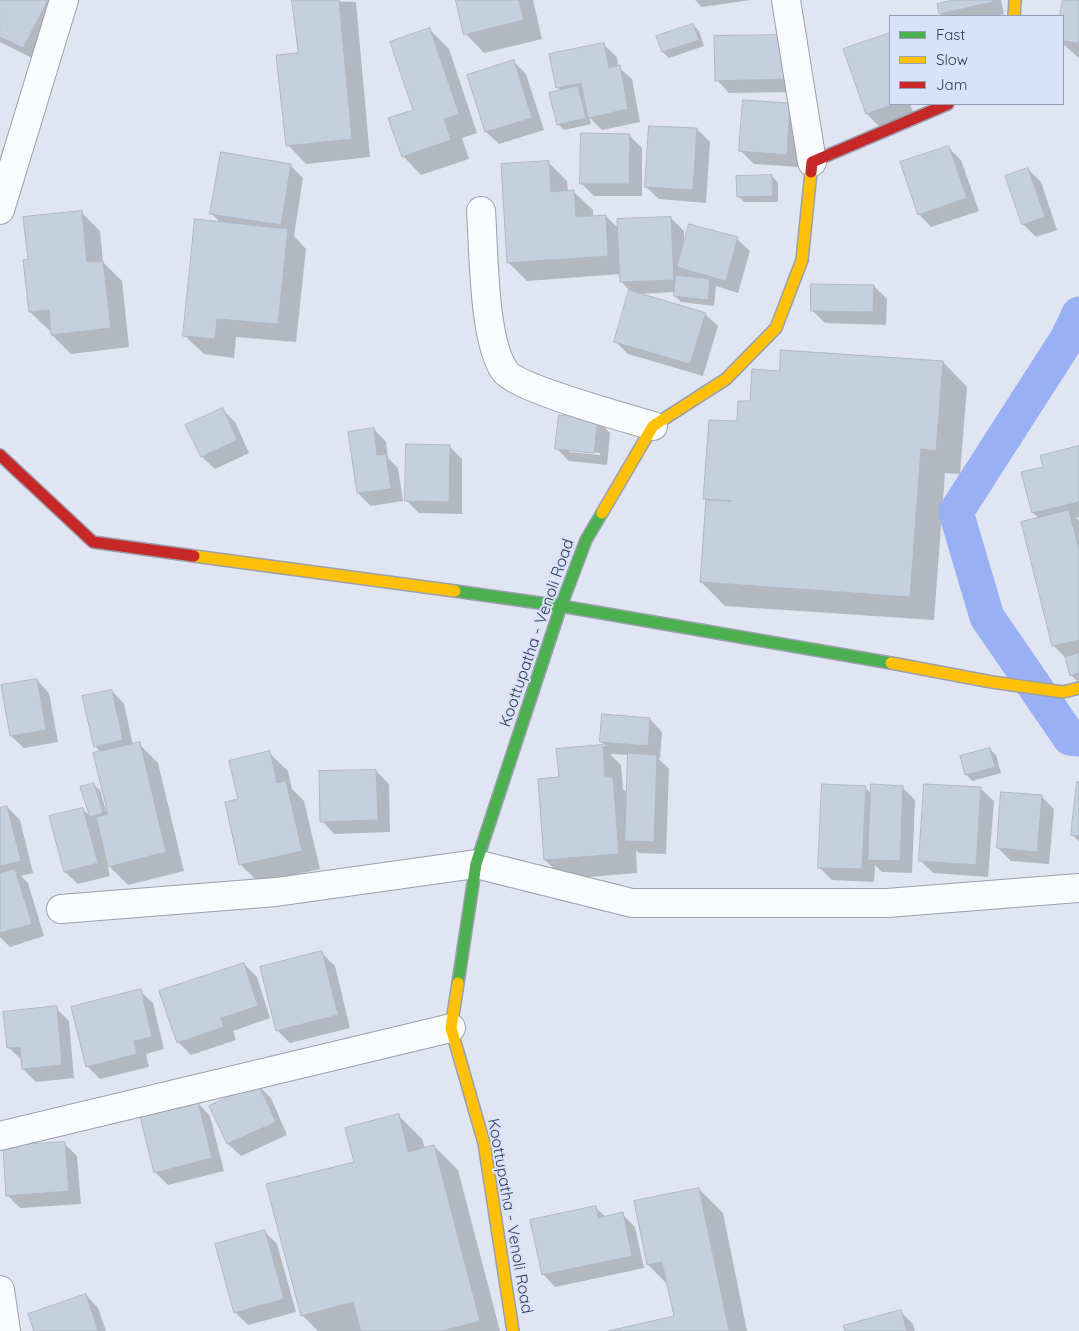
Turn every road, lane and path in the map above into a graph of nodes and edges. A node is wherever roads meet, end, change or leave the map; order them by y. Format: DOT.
graph roads {
  1 [pos="64,0"];
  2 [pos="786,0"];
  3 [pos="1015,0"];
  4 [pos="1014,15"];
  5 [pos="946,105"];
  6 [pos="812,162"];
  7 [pos="0,210"];
  8 [pos="481,211"];
  9 [pos="653,426"];
  10 [pos="0,455"];
  11 [pos="561,606"];
  12 [pos="1079,688"];
  13 [pos="476,864"];
  14 [pos="1079,888"];
  15 [pos="61,909"];
  16 [pos="451,1028"];
  17 [pos="0,1136"];
  18 [pos="0,1290"];
  19 [pos="6,1331"];
  20 [pos="513,1331"];
  1 -- 7 [label="street"];
  2 -- 6 [label="street"];
  3 -- 4 [label="street"];
  5 -- 6 [label="street"];
  6 -- 9 [label="street, Koottupatha - Venoli Road"];
  8 -- 9 [label="street"];
  9 -- 11 [label="street, Koottupatha - Venoli Road"];
  10 -- 11 [label="street"];
  11 -- 12 [label="street"];
  11 -- 13 [label="street, Koottupatha - Venoli Road"];
  13 -- 14 [label="street"];
  13 -- 15 [label="street"];
  13 -- 16 [label="street, Koottupatha - Venoli Road"];
  16 -- 17 [label="street"];
  16 -- 20 [label="street, Koottupatha - Venoli Road"];
  18 -- 19 [label="street"];
}
